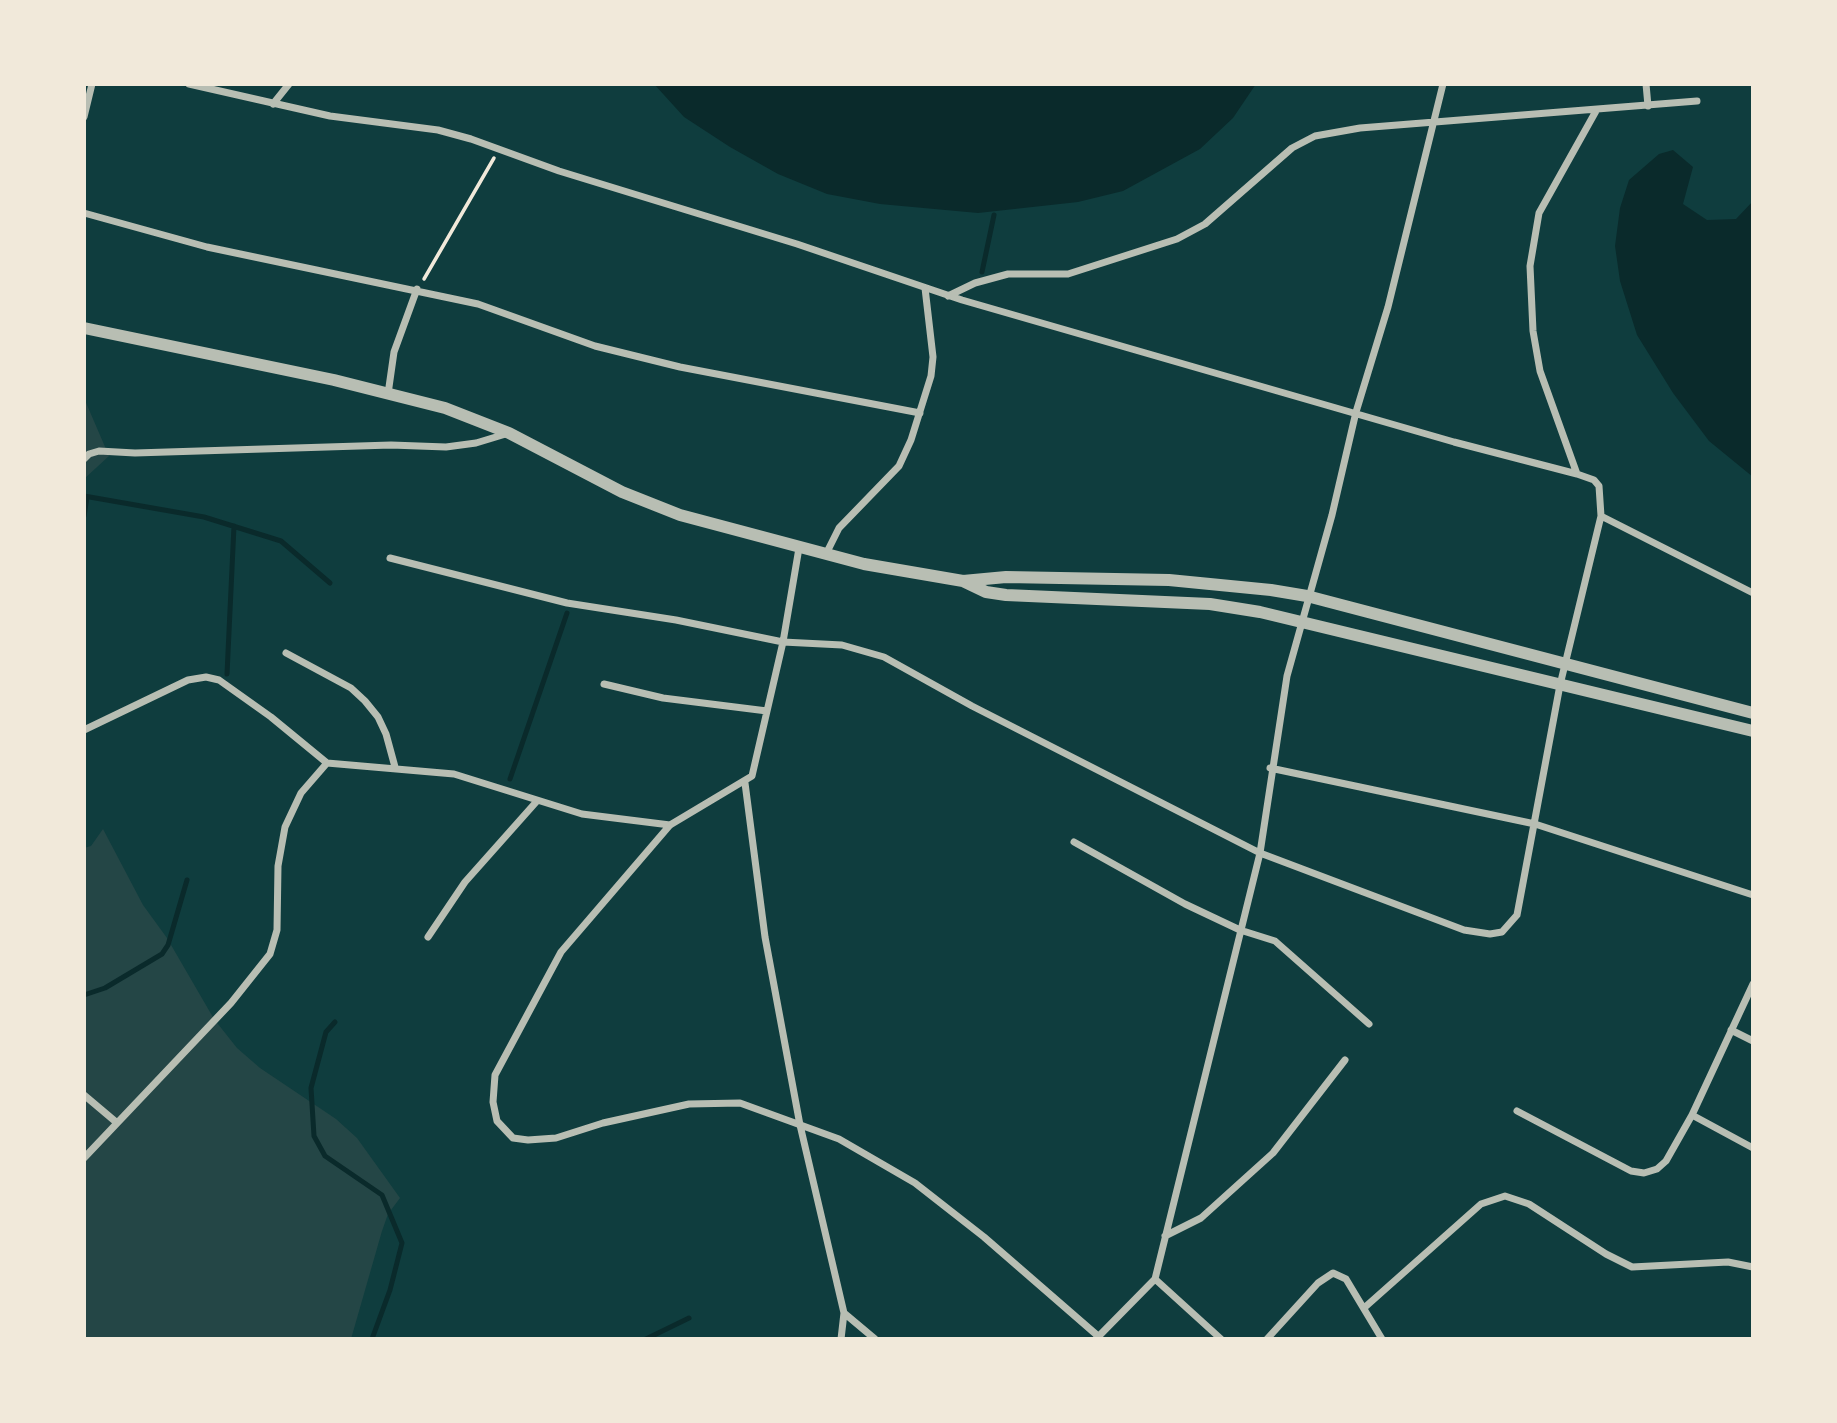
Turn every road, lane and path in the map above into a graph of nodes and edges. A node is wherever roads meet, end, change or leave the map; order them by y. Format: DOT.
graph roads {
  1 [pos="92,84"];
  2 [pos="189,84"];
  3 [pos="289,84"];
  4 [pos="1443,84"];
  5 [pos="1646,84"];
  6 [pos="1697,101"];
  7 [pos="273,104"];
  8 [pos="1648,106"];
  9 [pos="1596,111"];
  10 [pos="84,117"];
  11 [pos="1434,121"];
  12 [pos="499,149"];
  13 [pos="84,213"];
  14 [pos="925,288"];
  15 [pos="417,289"];
  16 [pos="948,296"];
  17 [pos="84,328"];
  18 [pos="388,394"];
  19 [pos="1356,412"];
  20 [pos="920,413"];
  21 [pos="509,433"];
  22 [pos="84,459"];
  23 [pos="1577,474"];
  24 [pos="1601,516"];
  25 [pos="799,548"];
  26 [pos="826,554"];
  27 [pos="390,558"];
  28 [pos="963,581"];
  29 [pos="1753,593"];
  30 [pos="1307,596"];
  31 [pos="1300,622"];
  32 [pos="783,642"];
  33 [pos="286,653"];
  34 [pos="1566,665"];
  35 [pos="604,684"];
  36 [pos="1560,685"];
  37 [pos="766,712"];
  38 [pos="1753,713"];
  39 [pos="84,730"];
  40 [pos="1753,731"];
  41 [pos="327,763"];
  42 [pos="395,767"];
  43 [pos="1270,768"];
  44 [pos="745,783"];
  45 [pos="537,801"];
  46 [pos="1535,824"];
  47 [pos="670,825"];
  48 [pos="1074,842"];
  49 [pos="1260,853"];
  50 [pos="1753,895"];
  51 [pos="1240,930"];
  52 [pos="428,937"];
  53 [pos="1753,984"];
  54 [pos="1369,1024"];
  55 [pos="1731,1030"];
  56 [pos="1753,1041"];
  57 [pos="1345,1060"];
  58 [pos="84,1096"];
  59 [pos="1517,1111"];
  60 [pos="1692,1115"];
  61 [pos="116,1122"];
  62 [pos="800,1125"];
  63 [pos="1753,1148"];
  64 [pos="84,1158"];
  65 [pos="1165,1236"];
  66 [pos="1753,1267"];
  67 [pos="1156,1279"];
  68 [pos="1364,1308"];
  69 [pos="844,1313"];
  70 [pos="1097,1338"];
  71 [pos="841,1339"];
  72 [pos="875,1339"];
  73 [pos="1221,1339"];
  74 [pos="1268,1339"];
  75 [pos="1382,1339"];
  1 -- 10 [label="street"];
  2 -- 7 [label="street"];
  3 -- 7 [label="street"];
  4 -- 11 [label="street"];
  5 -- 8 [label="street"];
  6 -- 8 [label="street"];
  7 -- 12 [label="street"];
  8 -- 9 [label="street"];
  9 -- 11 [label="street"];
  9 -- 23 [label="street"];
  11 -- 16 [label="street"];
  11 -- 19 [label="street"];
  12 -- 14 [label="street"];
  12 -- 15 [label="path"];
  13 -- 15 [label="street"];
  14 -- 16 [label="street"];
  14 -- 20 [label="street"];
  15 -- 18 [label="street"];
  15 -- 20 [label="street"];
  16 -- 19 [label="street"];
  17 -- 18 [label="street"];
  18 -- 21 [label="street"];
  19 -- 23 [label="street"];
  19 -- 30 [label="street"];
  20 -- 26 [label="street"];
  21 -- 22 [label="street"];
  21 -- 25 [label="street"];
  23 -- 24 [label="street"];
  24 -- 29 [label="street"];
  24 -- 34 [label="street"];
  25 -- 26 [label="street"];
  25 -- 32 [label="street"];
  26 -- 28 [label="street"];
  27 -- 32 [label="street"];
  28 -- 30 [label="street"];
  28 -- 31 [label="street"];
  30 -- 31 [label="street"];
  30 -- 34 [label="street"];
  31 -- 36 [label="street"];
  31 -- 43 [label="street"];
  32 -- 37 [label="street"];
  32 -- 49 [label="street"];
  33 -- 42 [label="street"];
  34 -- 36 [label="street"];
  34 -- 38 [label="street"];
  35 -- 37 [label="street"];
  36 -- 40 [label="street"];
  36 -- 46 [label="street"];
  37 -- 44 [label="street"];
  39 -- 41 [label="street"];
  41 -- 42 [label="street"];
  41 -- 61 [label="street"];
  42 -- 45 [label="street"];
  43 -- 46 [label="street"];
  43 -- 49 [label="street"];
  44 -- 47 [label="street"];
  44 -- 62 [label="street"];
  45 -- 47 [label="street"];
  45 -- 52 [label="street"];
  46 -- 49 [label="street"];
  46 -- 50 [label="street"];
  47 -- 62 [label="street"];
  48 -- 51 [label="street"];
  49 -- 51 [label="street"];
  51 -- 54 [label="street"];
  51 -- 65 [label="street"];
  53 -- 55 [label="street"];
  55 -- 56 [label="street"];
  55 -- 60 [label="street"];
  57 -- 65 [label="street"];
  58 -- 61 [label="street"];
  59 -- 60 [label="street"];
  60 -- 63 [label="street"];
  61 -- 64 [label="street"];
  62 -- 69 [label="street"];
  62 -- 70 [label="street"];
  65 -- 67 [label="street"];
  66 -- 68 [label="street"];
  67 -- 70 [label="street"];
  67 -- 73 [label="street"];
  68 -- 74 [label="street"];
  68 -- 75 [label="street"];
  69 -- 71 [label="street"];
  69 -- 72 [label="street"];
}
